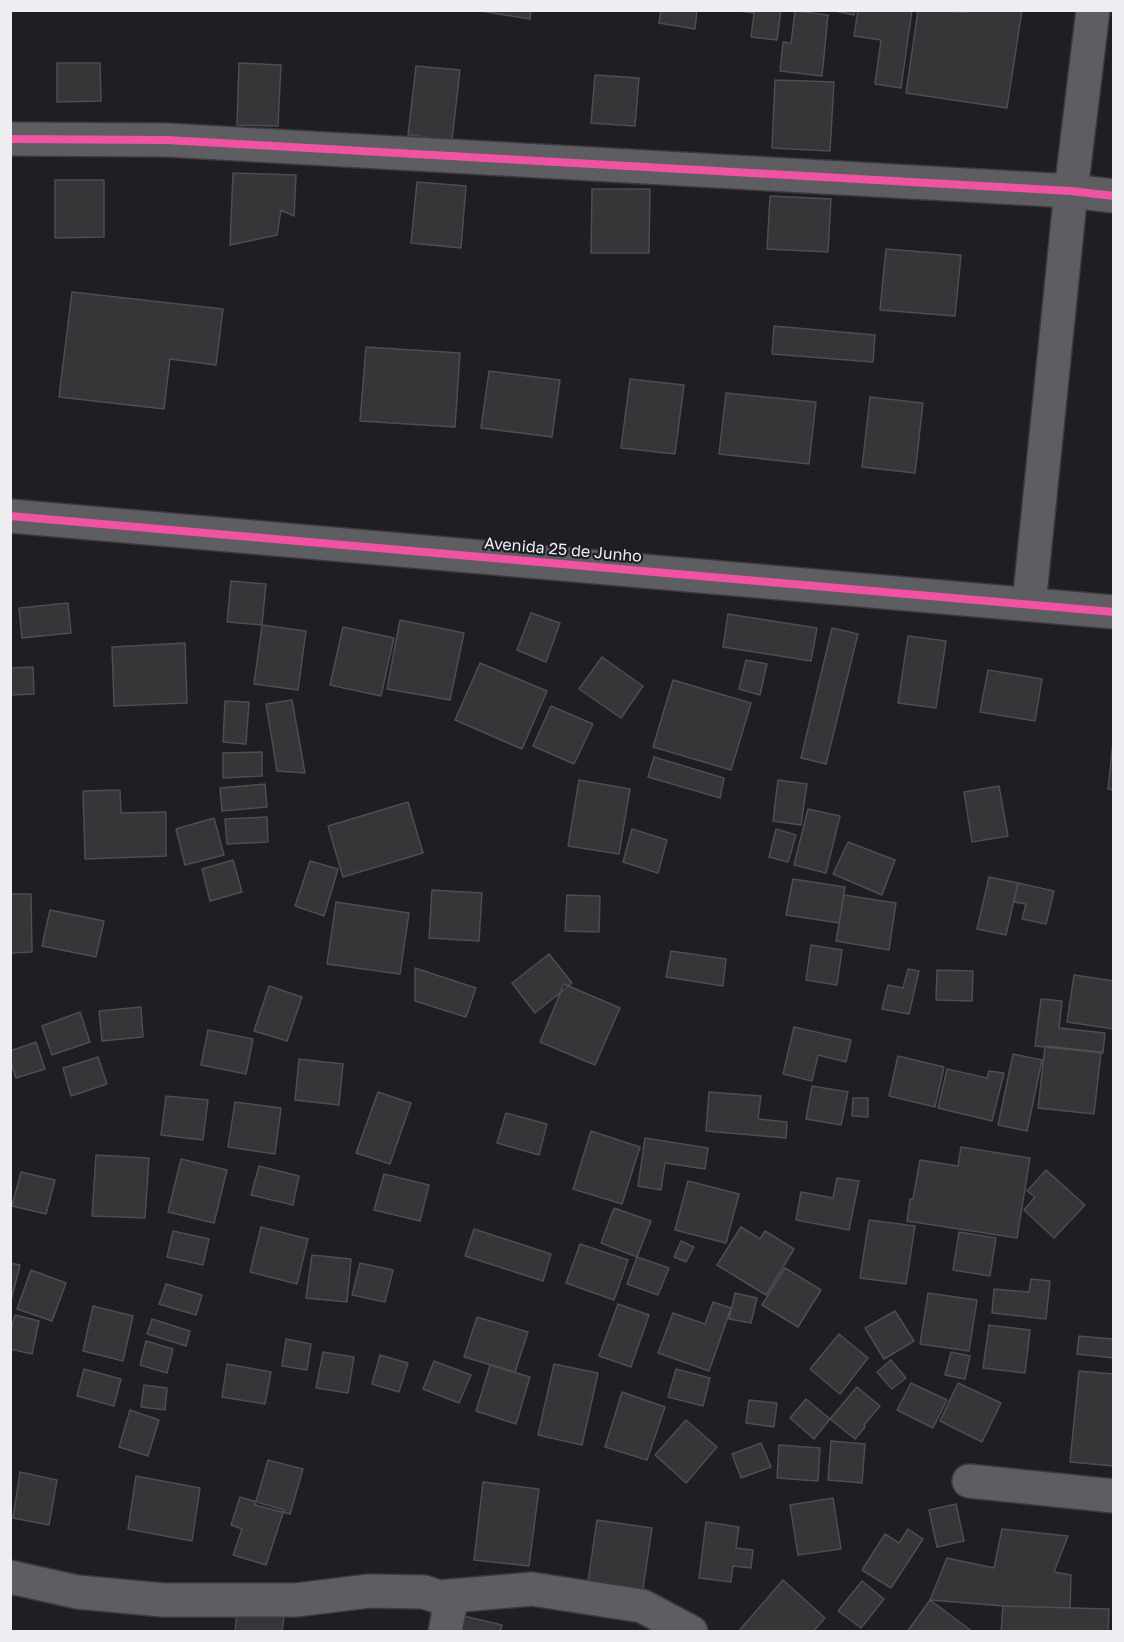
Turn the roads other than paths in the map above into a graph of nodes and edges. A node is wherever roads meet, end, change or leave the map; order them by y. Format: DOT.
graph roads {
  1 [pos="1093,10"];
  2 [pos="10,139"];
  3 [pos="1071,191"];
  4 [pos="1113,196"];
  5 [pos="10,516"];
  6 [pos="1029,604"];
  7 [pos="1113,612"];
  8 [pos="969,1481"];
  9 [pos="1113,1496"];
  10 [pos="10,1577"];
  11 [pos="439,1597"];
  12 [pos="445,1632"];
  13 [pos="691,1632"];
  1 -- 3 [label="street"];
  2 -- 3 [label="street"];
  3 -- 4 [label="street"];
  3 -- 6 [label="street"];
  5 -- 6 [label="street, Avenida 25 de Junho"];
  6 -- 7 [label="street, Avenida 25 de Junho"];
  8 -- 9 [label="street"];
  10 -- 11 [label="street"];
  11 -- 12 [label="street"];
  11 -- 13 [label="street"];
}
